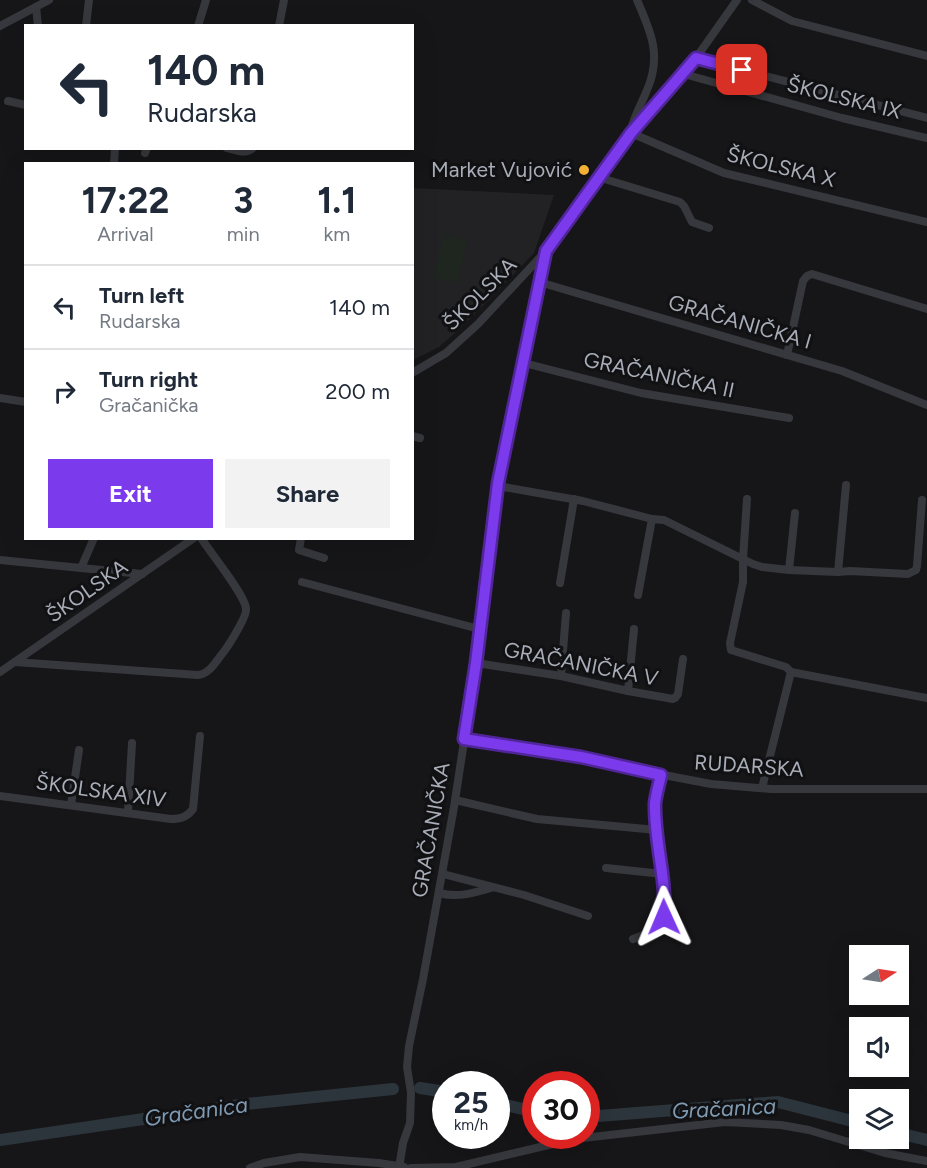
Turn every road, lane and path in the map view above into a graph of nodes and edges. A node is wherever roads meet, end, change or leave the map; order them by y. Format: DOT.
graph roads {
  1 [pos="49,0"];
  2 [pos="89,0"];
  3 [pos="206,0"];
  4 [pos="284,0"];
  5 [pos="637,0"];
  6 [pos="737,0"];
  7 [pos="752,0"];
  8 [pos="36,7"];
  9 [pos="38,24"];
  10 [pos="86,24"];
  11 [pos="199,24"];
  12 [pos="279,24"];
  13 [pos="0,26"];
  14 [pos="927,56"];
  15 [pos="696,58"];
  16 [pos="684,74"];
  17 [pos="8,101"];
  18 [pos="24,105"];
  19 [pos="927,118"];
  20 [pos="631,133"];
  21 [pos="927,138"];
  22 [pos="236,150"];
  23 [pos="251,150"];
  24 [pos="598,177"];
  25 [pos="927,222"];
  26 [pos="709,228"];
  27 [pos="546,251"];
  28 [pos="539,282"];
  29 [pos="927,309"];
  30 [pos="787,355"];
  31 [pos="524,363"];
  32 [pos="414,371"];
  33 [pos="0,398"];
  34 [pos="24,402"];
  35 [pos="927,405"];
  36 [pos="789,418"];
  37 [pos="846,485"];
  38 [pos="498,486"];
  39 [pos="574,499"];
  40 [pos="747,499"];
  41 [pos="922,500"];
  42 [pos="795,513"];
  43 [pos="652,519"];
  44 [pos="93,540"];
  45 [pos="191,540"];
  46 [pos="202,540"];
  47 [pos="300,540"];
  48 [pos="324,558"];
  49 [pos="743,559"];
  50 [pos="0,560"];
  51 [pos="81,568"];
  52 [pos="789,570"];
  53 [pos="838,572"];
  54 [pos="142,574"];
  55 [pos="302,582"];
  56 [pos="560,583"];
  57 [pos="638,594"];
  58 [pos="566,613"];
  59 [pos="634,628"];
  60 [pos="479,629"];
  61 [pos="683,659"];
  62 [pos="15,662"];
  63 [pos="476,663"];
  64 [pos="0,672"];
  65 [pos="790,672"];
  66 [pos="561,676"];
  67 [pos="628,691"];
  68 [pos="927,698"];
  69 [pos="200,736"];
  70 [pos="464,739"];
  71 [pos="132,743"];
  72 [pos="79,750"];
  73 [pos="661,775"];
  74 [pos="762,788"];
  75 [pos="927,789"];
  76 [pos="0,796"];
  77 [pos="455,800"];
  78 [pos="70,805"];
  79 [pos="128,812"];
  80 [pos="657,830"];
  81 [pos="606,868"];
  82 [pos="443,874"];
  83 [pos="663,874"];
  84 [pos="493,887"];
  85 [pos="439,893"];
  86 [pos="588,916"];
  87 [pos="633,939"];
  88 [pos="326,1160"];
  89 [pos="927,1161"];
  90 [pos="399,1167"];
  91 [pos="250,1168"];
  92 [pos="313,1168"];
  93 [pos="410,1168"];
  1 -- 8 [label="street"];
  2 -- 10 [label="street"];
  3 -- 11 [label="street"];
  4 -- 12 [label="street"];
  5 -- 20 [label="street"];
  6 -- 15 [label="street, ŠKOLSKA"];
  7 -- 14 [label="street"];
  8 -- 9 [label="street"];
  8 -- 13 [label="street"];
  15 -- 16 [label="street, ŠKOLSKA"];
  15 -- 19 [label="street"];
  16 -- 20 [label="street, ŠKOLSKA"];
  16 -- 21 [label="street, ŠKOLSKA IX"];
  17 -- 18 [label="street"];
  20 -- 24 [label="street, ŠKOLSKA"];
  20 -- 25 [label="street, ŠKOLSKA X"];
  22 -- 23 [label="street"];
  24 -- 26 [label="street"];
  24 -- 27 [label="street, ŠKOLSKA"];
  27 -- 28 [label="street, GRAČANIČKA"];
  27 -- 32 [label="street, ŠKOLSKA"];
  28 -- 30 [label="street, GRAČANIČKA I"];
  28 -- 31 [label="street, GRAČANIČKA"];
  29 -- 30 [label="street"];
  30 -- 35 [label="street, GRAČANIČKA I"];
  31 -- 36 [label="street, GRAČANIČKA II"];
  31 -- 38 [label="street, GRAČANIČKA"];
  33 -- 34 [label="street"];
  37 -- 53 [label="street"];
  38 -- 39 [label="street"];
  38 -- 60 [label="street, GRAČANIČKA"];
  39 -- 43 [label="street"];
  39 -- 56 [label="street"];
  40 -- 49 [label="street"];
  41 -- 53 [label="street"];
  42 -- 52 [label="street"];
  43 -- 49 [label="street"];
  43 -- 57 [label="street"];
  44 -- 51 [label="street"];
  45 -- 54 [label="street, ŠKOLSKA"];
  46 -- 62 [label="street"];
  47 -- 48 [label="street"];
  49 -- 52 [label="street"];
  49 -- 65 [label="street"];
  50 -- 51 [label="street"];
  51 -- 54 [label="street"];
  52 -- 53 [label="street"];
  54 -- 62 [label="street, ŠKOLSKA"];
  55 -- 60 [label="street"];
  58 -- 66 [label="street"];
  59 -- 67 [label="street"];
  60 -- 63 [label="street, GRAČANIČKA"];
  61 -- 67 [label="street, GRAČANIČKA V"];
  62 -- 64 [label="street, ŠKOLSKA"];
  63 -- 66 [label="street, GRAČANIČKA V"];
  63 -- 70 [label="street, GRAČANIČKA"];
  65 -- 68 [label="street"];
  65 -- 74 [label="street"];
  66 -- 67 [label="street, GRAČANIČKA V"];
  69 -- 79 [label="street, ŠKOLSKA XIV"];
  70 -- 73 [label="street, RUDARSKA"];
  70 -- 77 [label="street, GRAČANIČKA"];
  71 -- 79 [label="street"];
  72 -- 78 [label="street"];
  73 -- 74 [label="street, RUDARSKA"];
  73 -- 80 [label="street"];
  74 -- 75 [label="street, RUDARSKA"];
  76 -- 78 [label="street, ŠKOLSKA XIV"];
  77 -- 80 [label="street"];
  77 -- 82 [label="street, GRAČANIČKA"];
  78 -- 79 [label="street, ŠKOLSKA XIV"];
  80 -- 83 [label="street"];
  81 -- 83 [label="street"];
  82 -- 84 [label="street"];
  82 -- 85 [label="street, GRAČANIČKA"];
  83 -- 87 [label="street"];
  84 -- 85 [label="street"];
  84 -- 86 [label="street"];
  85 -- 90 [label="street, GRAČANIČKA"];
  88 -- 90 [label="street"];
  88 -- 91 [label="street"];
  88 -- 92 [label="street"];
  89 -- 93 [label="street"];
  90 -- 93 [label="street"];
}
